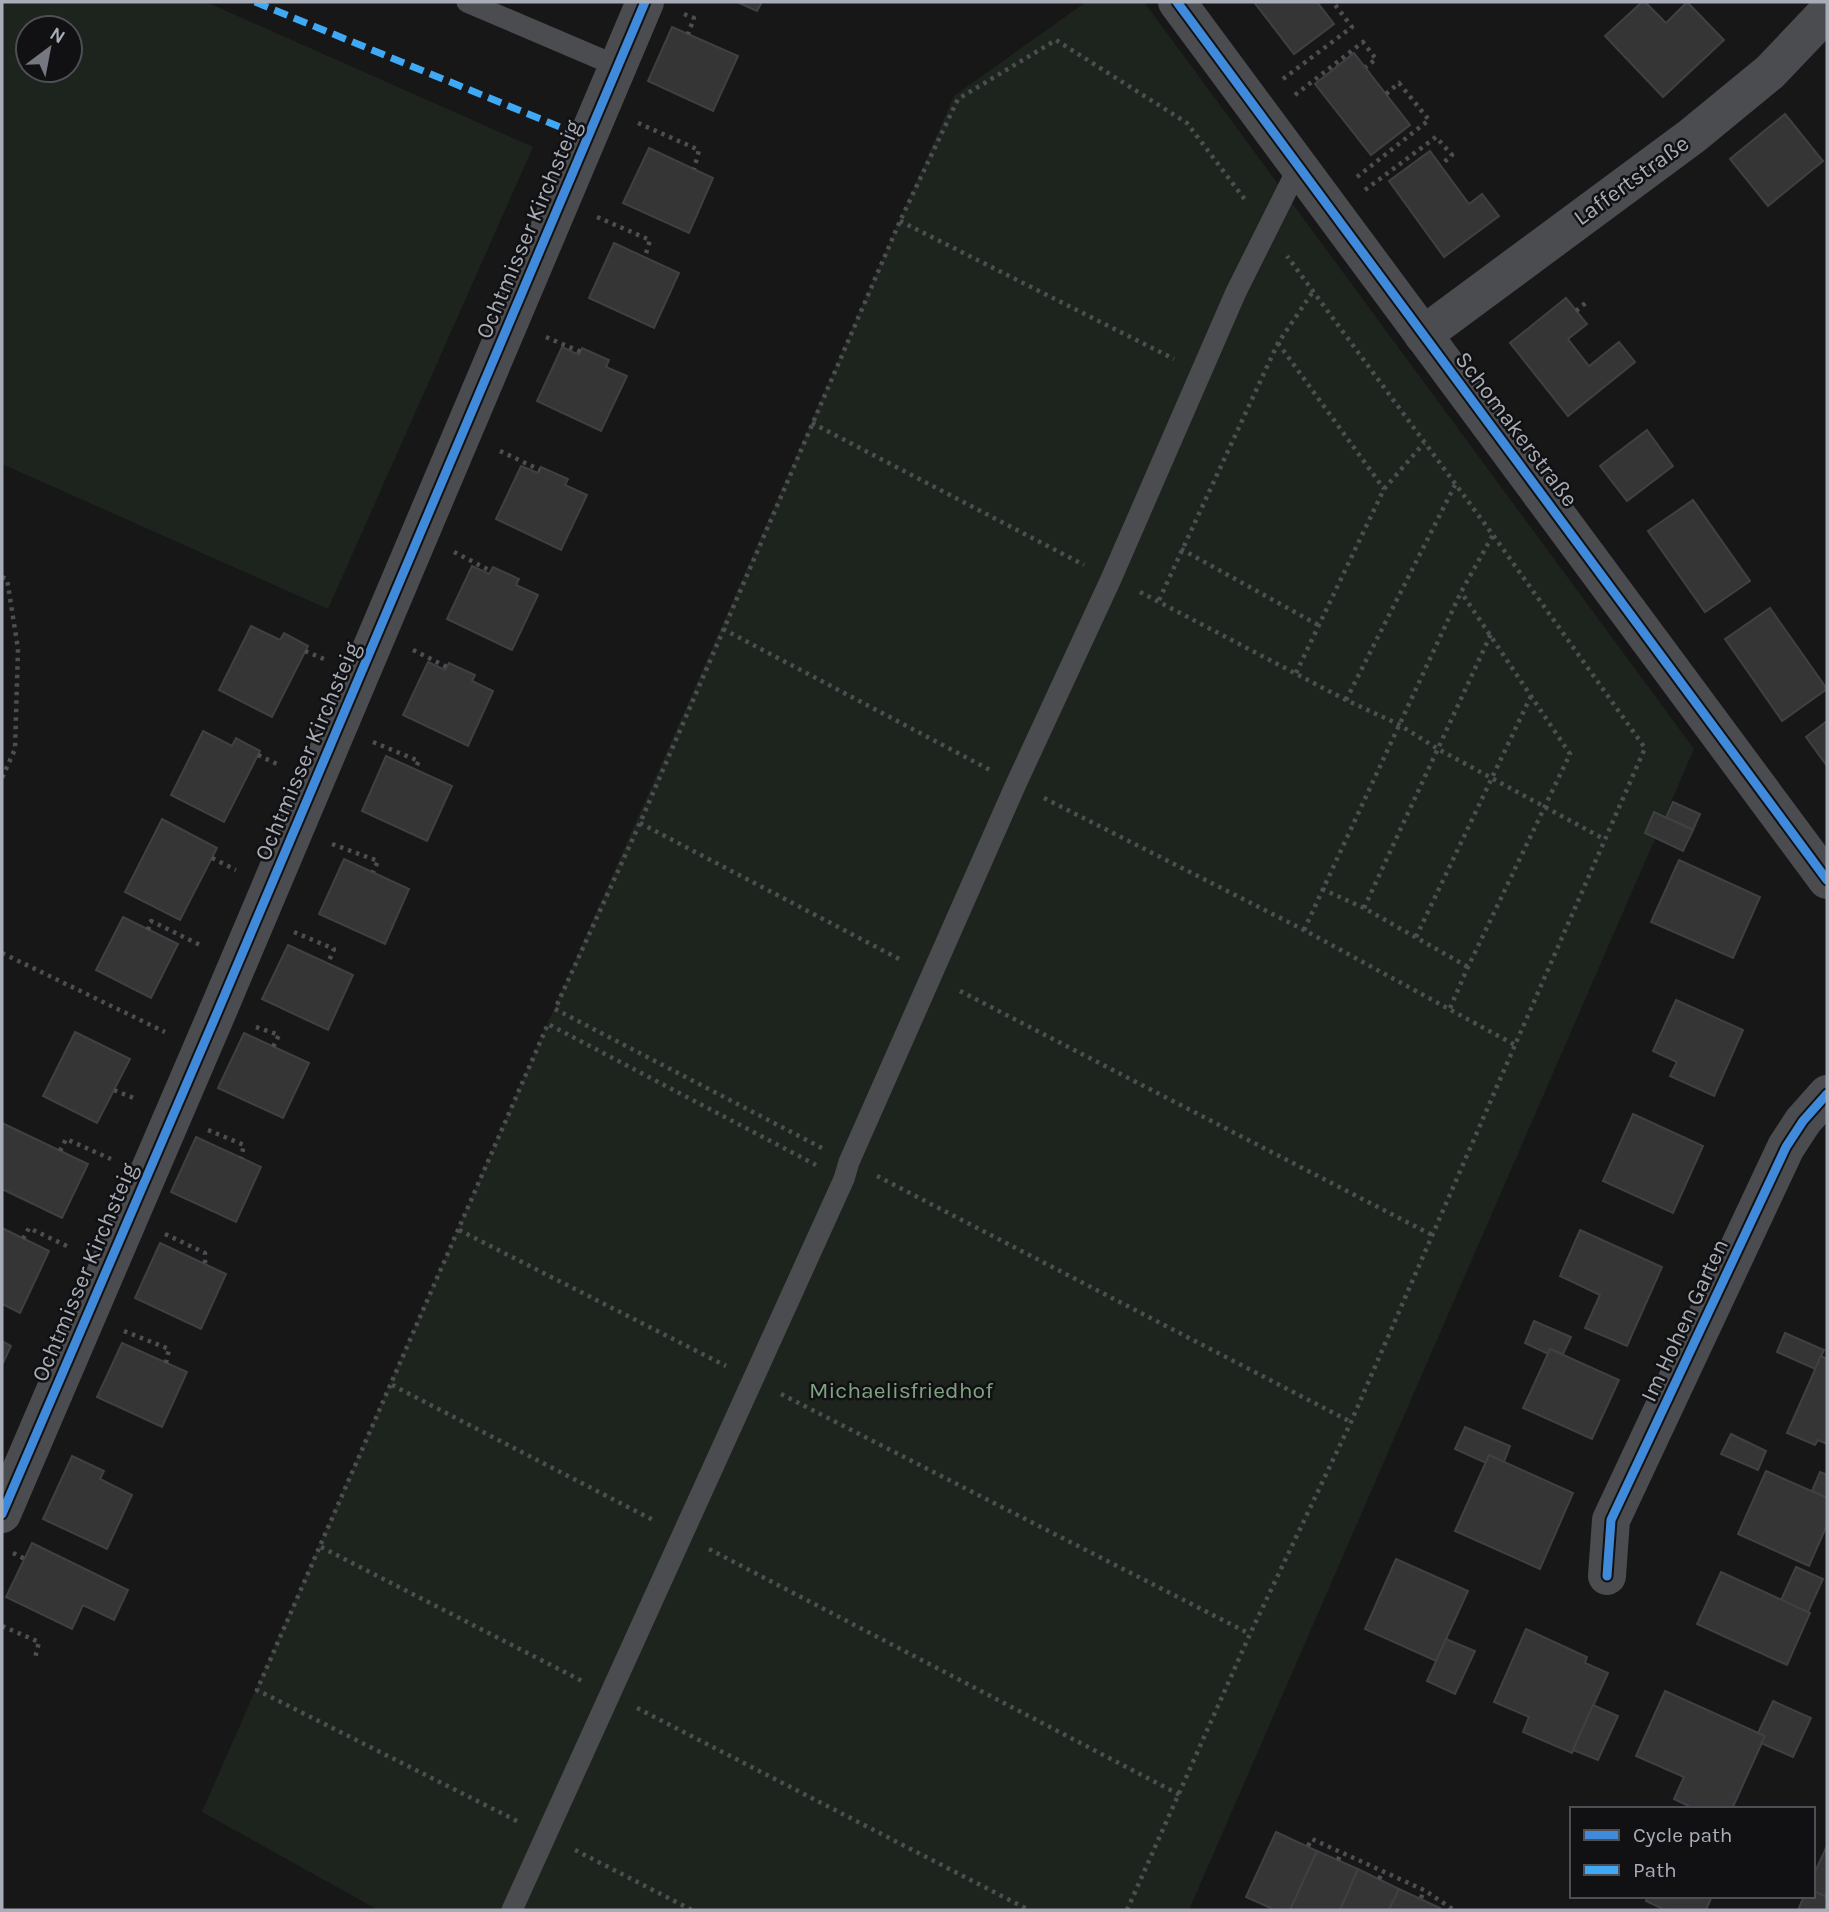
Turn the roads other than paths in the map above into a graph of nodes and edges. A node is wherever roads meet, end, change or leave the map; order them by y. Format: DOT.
graph roads {
  1 [pos="467,2"];
  2 [pos="645,2"];
  3 [pos="1177,2"];
  4 [pos="1827,12"];
  5 [pos="617,66"];
  6 [pos="1299,166"];
  7 [pos="1423,335"];
  8 [pos="1827,880"];
  9 [pos="1827,1094"];
  10 [pos="2,1514"];
  11 [pos="1607,1576"];
  12 [pos="512,1910"];
  1 -- 5 [label="lane"];
  2 -- 5 [label="street, Ochtmisser Kirchsteig"];
  3 -- 6 [label="street, Schomakerstraße"];
  4 -- 7 [label="street, Laffertstraße"];
  5 -- 10 [label="street, Ochtmisser Kirchsteig"];
  6 -- 7 [label="street, Schomakerstraße"];
  6 -- 12 [label="lane"];
  7 -- 8 [label="street, Schomakerstraße"];
  9 -- 11 [label="street, Im Hohen Garten"];
}
